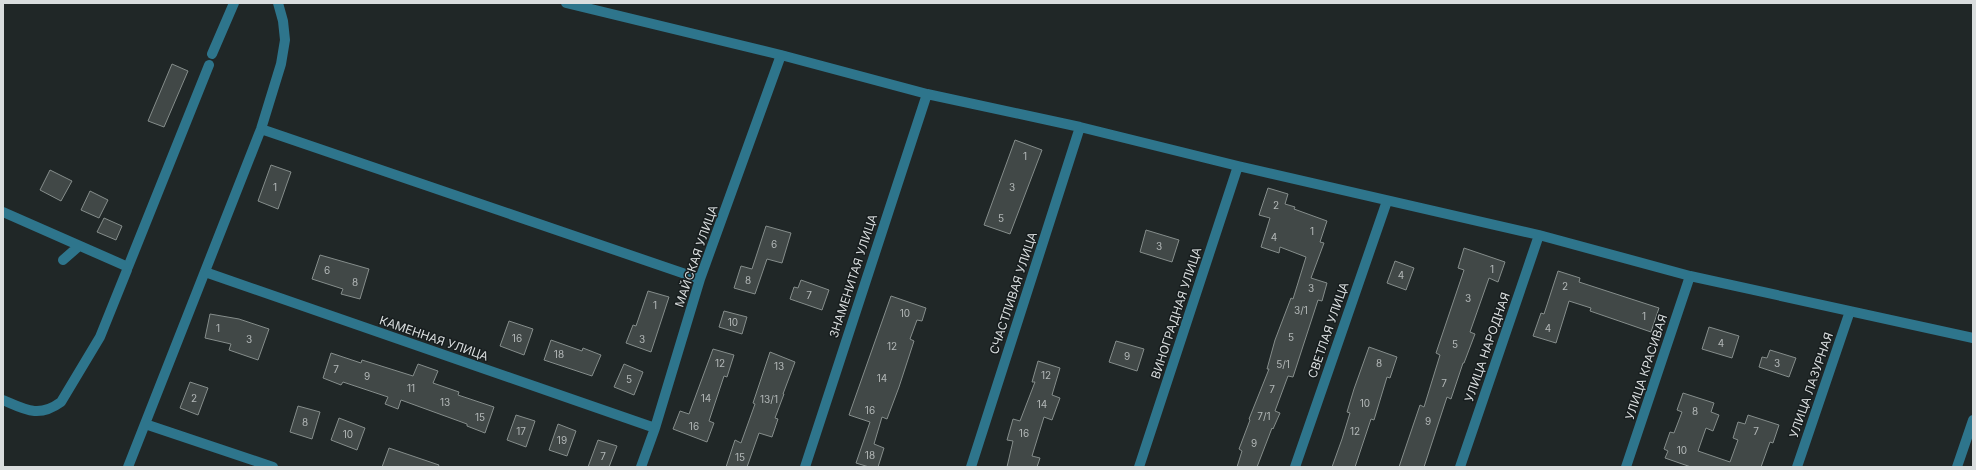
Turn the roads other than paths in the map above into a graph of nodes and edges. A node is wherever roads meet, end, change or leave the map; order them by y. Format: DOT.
graph roads {
  1 [pos="234,3"];
  2 [pos="278,3"];
  3 [pos="566,3"];
  4 [pos="212,54"];
  5 [pos="781,55"];
  6 [pos="209,65"];
  7 [pos="927,94"];
  8 [pos="1080,126"];
  9 [pos="261,129"];
  10 [pos="1238,166"];
  11 [pos="1387,201"];
  12 [pos="3,212"];
  13 [pos="1539,235"];
  14 [pos="79,246"];
  15 [pos="63,260"];
  16 [pos="127,270"];
  17 [pos="205,272"];
  18 [pos="1690,276"];
  19 [pos="700,279"];
  20 [pos="1850,312"];
  21 [pos="1973,338"];
  22 [pos="3,400"];
  23 [pos="1973,420"];
  24 [pos="145,424"];
  25 [pos="655,428"];
  26 [pos="128,467"];
  27 [pos="273,467"];
  28 [pos="641,467"];
  29 [pos="805,467"];
  30 [pos="971,467"];
  31 [pos="1139,467"];
  32 [pos="1294,467"];
  33 [pos="1460,467"];
  34 [pos="1626,467"];
  35 [pos="1797,467"];
  36 [pos="1957,467"];
  1 -- 4 [label="street"];
  2 -- 9 [label="street"];
  3 -- 5 [label="street"];
  5 -- 7 [label="street"];
  5 -- 19 [label="street, МАЙСКАЯ УЛИЦА"];
  6 -- 14 [label="street"];
  7 -- 8 [label="street"];
  7 -- 29 [label="street, ЗНАМЕНИТАЯ УЛИЦА"];
  8 -- 10 [label="street"];
  8 -- 30 [label="street, СЧАСТЛИВАЯ УЛИЦА"];
  9 -- 17 [label="street"];
  9 -- 19 [label="street"];
  10 -- 11 [label="street"];
  10 -- 31 [label="street, ВИНОГРАДНАЯ УЛИЦА"];
  11 -- 13 [label="street"];
  11 -- 32 [label="street, СВЕТЛАЯ УЛИЦА"];
  12 -- 14 [label="street"];
  13 -- 18 [label="street"];
  13 -- 33 [label="street, УЛИЦА НАРОДНАЯ"];
  14 -- 15 [label="street"];
  16 -- 22 [label="street"];
  17 -- 24 [label="street"];
  17 -- 25 [label="street, КАМЕННАЯ УЛИЦА"];
  18 -- 20 [label="street"];
  18 -- 34 [label="street, УЛИЦА КРАСИВАЯ"];
  19 -- 25 [label="street, МАЙСКАЯ УЛИЦА"];
  20 -- 21 [label="street"];
  20 -- 35 [label="street, УЛИЦА ЛАЗУРНАЯ"];
  23 -- 36 [label="street"];
  24 -- 26 [label="street"];
  24 -- 27 [label="street"];
  25 -- 28 [label="street, МАЙСКАЯ УЛИЦА"];
}
